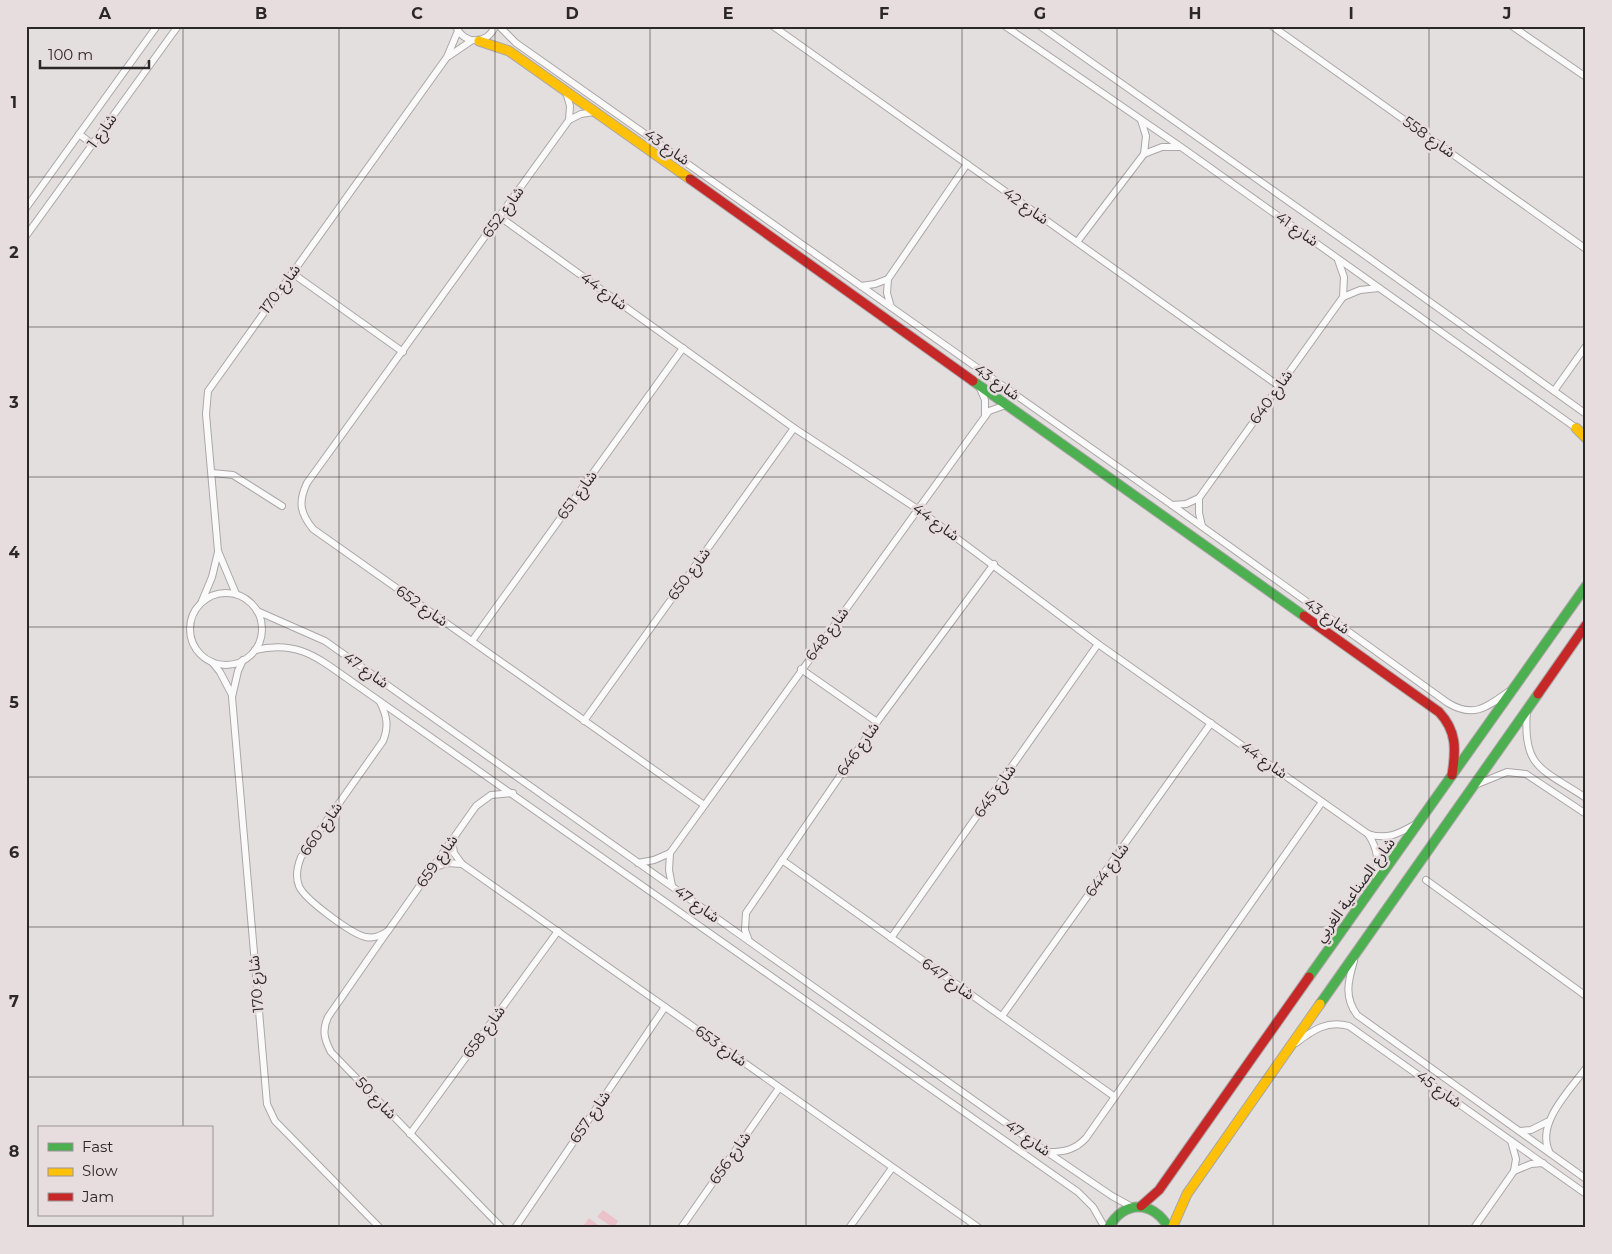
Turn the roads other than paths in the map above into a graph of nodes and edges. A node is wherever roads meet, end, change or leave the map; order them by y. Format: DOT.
graph roads {
  1 [pos="156,26"];
  2 [pos="178,26"];
  3 [pos="495,26"];
  4 [pos="499,26"];
  5 [pos="773,26"];
  6 [pos="1005,26"];
  7 [pos="1040,26"];
  8 [pos="1272,26"];
  9 [pos="1512,26"];
  10 [pos="457,29"];
  11 [pos="475,40"];
  12 [pos="448,57"];
  13 [pos="1586,77"];
  14 [pos="566,91"];
  15 [pos="595,112"];
  16 [pos="1141,119"];
  17 [pos="569,120"];
  18 [pos="79,134"];
  19 [pos="92,144"];
  20 [pos="1181,147"];
  21 [pos="1144,154"];
  22 [pos="967,164"];
  23 [pos="26,208"];
  24 [pos="500,217"];
  25 [pos="26,236"];
  26 [pos="1077,242"];
  27 [pos="1586,249"];
  28 [pos="1338,258"];
  29 [pos="292,273"];
  30 [pos="888,279"];
  31 [pos="861,286"];
  32 [pos="1379,288"];
  33 [pos="1343,297"];
  34 [pos="891,307"];
  35 [pos="1586,346"];
  36 [pos="683,348"];
  37 [pos="403,352"];
  38 [pos="979,386"];
  39 [pos="1279,386"];
  40 [pos="1554,391"];
  41 [pos="1006,405"];
  42 [pos="1586,414"];
  43 [pos="986,416"];
  44 [pos="794,428"];
  45 [pos="1576,428"];
  46 [pos="1586,437"];
  47 [pos="212,473"];
  48 [pos="1200,498"];
  49 [pos="1172,505"];
  50 [pos="282,506"];
  51 [pos="919,510"];
  52 [pos="1203,527"];
  53 [pos="218,550"];
  54 [pos="994,564"];
  55 [pos="1586,586"];
  56 [pos="236,594"];
  57 [pos="202,602"];
  58 [pos="257,611"];
  59 [pos="1586,625"];
  60 [pos="472,641"];
  61 [pos="1098,644"];
  62 [pos="255,650"];
  63 [pos="243,660"];
  64 [pos="212,662"];
  65 [pos="801,669"];
  66 [pos="1513,688"];
  67 [pos="232,697"];
  68 [pos="379,700"];
  69 [pos="1527,709"];
  70 [pos="584,720"];
  71 [pos="877,722"];
  72 [pos="1211,723"];
  73 [pos="1452,775"];
  74 [pos="1474,785"];
  75 [pos="513,793"];
  76 [pos="1586,798"];
  77 [pos="1322,802"];
  78 [pos="704,805"];
  79 [pos="1586,814"];
  80 [pos="1420,822"];
  81 [pos="1368,834"];
  82 [pos="452,838"];
  83 [pos="670,853"];
  84 [pos="782,860"];
  85 [pos="638,863"];
  86 [pos="462,864"];
  87 [pos="433,868"];
  88 [pos="1426,880"];
  89 [pos="672,886"];
  90 [pos="1376,886"];
  91 [pos="558,930"];
  92 [pos="388,931"];
  93 [pos="366,938"];
  94 [pos="891,938"];
  95 [pos="750,942"];
  96 [pos="375,952"];
  97 [pos="1356,953"];
  98 [pos="1586,996"];
  99 [pos="665,1007"];
  100 [pos="1002,1016"];
  101 [pos="1287,1050"];
  102 [pos="1586,1068"];
  103 [pos="779,1088"];
  104 [pos="1115,1097"];
  105 [pos="1548,1121"];
  106 [pos="1519,1131"];
  107 [pos="410,1134"];
  108 [pos="1511,1141"];
  109 [pos="1047,1152"];
  110 [pos="1550,1153"];
  111 [pos="1543,1163"];
  112 [pos="892,1168"];
  113 [pos="1514,1171"];
  114 [pos="1586,1178"];
  115 [pos="1586,1194"];
  116 [pos="1137,1207"];
  117 [pos="380,1228"];
  118 [pos="502,1228"];
  119 [pos="515,1228"];
  120 [pos="681,1228"];
  121 [pos="849,1228"];
  122 [pos="979,1228"];
  123 [pos="1107,1228"];
  124 [pos="1171,1228"];
  125 [pos="1474,1228"];
  1 -- 18 [label="street, شارع 1"];
  2 -- 19 [label="street, شارع 1"];
  3 -- 11 [label="street, شارع 170"];
  4 -- 31 [label="street, شارع 43"];
  5 -- 22 [label="street, شارع 42"];
  6 -- 16 [label="street, شارع 41"];
  7 -- 40 [label="street, شارع 41"];
  8 -- 27 [label="street, شارع 558"];
  9 -- 13 [label="street"];
  10 -- 11 [label="street"];
  10 -- 12 [label="street, شارع 170"];
  11 -- 12 [label="street, شارع 170"];
  11 -- 14 [label="main road, شارع 43"];
  12 -- 29 [label="street, شارع 170"];
  14 -- 15 [label="main road, شارع 43"];
  14 -- 17 [label="street"];
  15 -- 17 [label="street"];
  15 -- 38 [label="main road, شارع 43"];
  16 -- 20 [label="street, شارع 41"];
  16 -- 21 [label="street"];
  17 -- 24 [label="street, شارع 652"];
  18 -- 19 [label="street"];
  18 -- 23 [label="street, شارع 1"];
  19 -- 25 [label="street, شارع 1"];
  20 -- 21 [label="street"];
  20 -- 28 [label="street, شارع 41"];
  21 -- 26 [label="street"];
  22 -- 26 [label="street, شارع 42"];
  22 -- 30 [label="street"];
  24 -- 36 [label="street, شارع 44"];
  24 -- 37 [label="street, شارع 652"];
  26 -- 39 [label="street, شارع 42"];
  28 -- 32 [label="street, شارع 41"];
  28 -- 33 [label="street"];
  29 -- 37 [label="street"];
  29 -- 47 [label="street, شارع 170"];
  30 -- 31 [label="street"];
  30 -- 34 [label="street"];
  31 -- 34 [label="street, شارع 43"];
  32 -- 33 [label="street"];
  32 -- 45 [label="street, شارع 41"];
  33 -- 39 [label="street, شارع 640"];
  34 -- 49 [label="street, شارع 43"];
  35 -- 40 [label="street"];
  36 -- 44 [label="street, شارع 44"];
  36 -- 60 [label="street, شارع 651"];
  37 -- 60 [label="street, شارع 652"];
  38 -- 41 [label="main road, شارع 43"];
  38 -- 43 [label="street"];
  39 -- 48 [label="street, شارع 640"];
  40 -- 42 [label="street, شارع 41"];
  41 -- 43 [label="street, شارع 648"];
  41 -- 73 [label="main road, شارع 43"];
  43 -- 51 [label="street, شارع 648"];
  44 -- 51 [label="street, شارع 44"];
  44 -- 70 [label="street, شارع 650"];
  45 -- 46 [label="main road"];
  47 -- 50 [label="street"];
  47 -- 53 [label="street, شارع 170"];
  48 -- 49 [label="street"];
  48 -- 52 [label="street"];
  49 -- 52 [label="street, شارع 43"];
  51 -- 54 [label="street, شارع 44"];
  51 -- 65 [label="street, شارع 648"];
  52 -- 66 [label="street, شارع 43"];
  53 -- 56 [label="street, شارع 170"];
  53 -- 57 [label="street, شارع 170"];
  54 -- 61 [label="street, شارع 44"];
  54 -- 71 [label="street, شارع 646"];
  55 -- 66 [label="main road, شارع الصناعية الغربي"];
  56 -- 57 [label="street"];
  56 -- 58 [label="street"];
  57 -- 64 [label="street"];
  58 -- 62 [label="street"];
  58 -- 85 [label="street, شارع 47"];
  59 -- 69 [label="main road"];
  60 -- 70 [label="street, شارع 652"];
  61 -- 72 [label="street, شارع 44"];
  61 -- 94 [label="street, شارع 645"];
  62 -- 63 [label="street"];
  62 -- 68 [label="street, شارع 47"];
  63 -- 64 [label="street"];
  63 -- 67 [label="street, شارع 170"];
  64 -- 67 [label="street, شارع 170"];
  65 -- 71 [label="street"];
  65 -- 78 [label="street, شارع 648"];
  66 -- 73 [label="main road, شارع الصناعية الغربي"];
  67 -- 117 [label="street, شارع 170"];
  68 -- 75 [label="street, شارع 47"];
  68 -- 93 [label="street, شارع 660"];
  69 -- 74 [label="main road"];
  69 -- 76 [label="street"];
  70 -- 78 [label="street, شارع 652"];
  71 -- 84 [label="street, شارع 646"];
  72 -- 77 [label="street, شارع 44"];
  72 -- 100 [label="street, شارع 644"];
  73 -- 80 [label="main road, شارع الصناعية الغربي"];
  74 -- 79 [label="street"];
  74 -- 97 [label="main road"];
  75 -- 82 [label="street, شارع 659"];
  75 -- 123 [label="street, شارع 47"];
  77 -- 81 [label="street, شارع 44"];
  77 -- 104 [label="street"];
  78 -- 83 [label="street, شارع 648"];
  80 -- 81 [label="street"];
  80 -- 90 [label="main road, شارع الصناعية الغربي"];
  81 -- 90 [label="street"];
  82 -- 86 [label="street"];
  82 -- 87 [label="street, شارع 659"];
  83 -- 85 [label="street"];
  83 -- 89 [label="street"];
  84 -- 94 [label="street, شارع 647"];
  84 -- 95 [label="street, شارع 646"];
  85 -- 89 [label="street, شارع 47"];
  86 -- 87 [label="street"];
  86 -- 91 [label="street, شارع 653"];
  87 -- 92 [label="street, شارع 659"];
  88 -- 98 [label="street"];
  89 -- 95 [label="street, شارع 47"];
  90 -- 116 [label="main road, شارع الصناعية الغربي"];
  91 -- 99 [label="street, شارع 653"];
  91 -- 107 [label="street, شارع 658"];
  92 -- 93 [label="street"];
  92 -- 96 [label="street, شارع 50"];
  93 -- 96 [label="street"];
  94 -- 100 [label="street, شارع 647"];
  95 -- 109 [label="street, شارع 47"];
  96 -- 107 [label="street, شارع 50"];
  97 -- 101 [label="main road"];
  97 -- 106 [label="street, شارع 45"];
  99 -- 103 [label="street, شارع 653"];
  99 -- 119 [label="street, شارع 657"];
  100 -- 104 [label="street, شارع 647"];
  101 -- 108 [label="street, شارع 45"];
  101 -- 124 [label="main road"];
  102 -- 105 [label="street"];
  103 -- 112 [label="street, شارع 653"];
  103 -- 120 [label="street, شارع 656"];
  104 -- 109 [label="street"];
  105 -- 106 [label="street"];
  105 -- 110 [label="street"];
  106 -- 110 [label="street, شارع 45"];
  107 -- 118 [label="street, شارع 50"];
  108 -- 111 [label="street, شارع 45"];
  108 -- 113 [label="street"];
  109 -- 116 [label="street, شارع 47"];
  110 -- 114 [label="street, شارع 45"];
  111 -- 113 [label="street"];
  111 -- 115 [label="street, شارع 45"];
  112 -- 121 [label="street"];
  112 -- 122 [label="street, شارع 653"];
  113 -- 125 [label="street"];
  116 -- 123 [label="main road, شارع الصناعية الغربي"];
  116 -- 124 [label="main road"];
}
